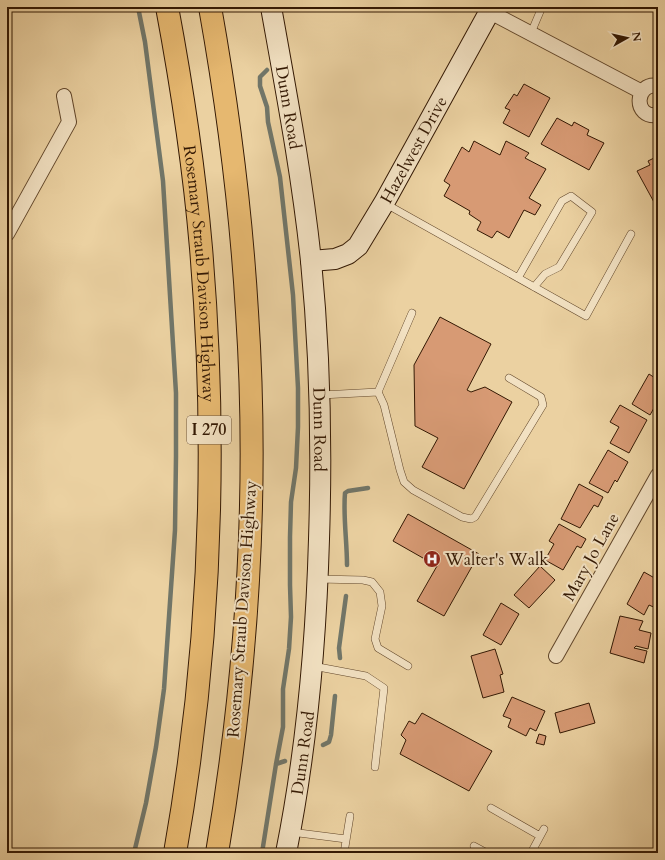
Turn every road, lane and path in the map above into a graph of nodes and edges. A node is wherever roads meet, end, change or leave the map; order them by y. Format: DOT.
graph roads {
  1 [pos="167,7"];
  2 [pos="210,7"];
  3 [pos="271,7"];
  4 [pos="542,7"];
  5 [pos="491,9"];
  6 [pos="531,33"];
  7 [pos="658,86"];
  8 [pos="642,92"];
  9 [pos="64,96"];
  10 [pos="658,115"];
  11 [pos="384,203"];
  12 [pos="7,234"];
  13 [pos="631,234"];
  14 [pos="311,261"];
  15 [pos="518,278"];
  16 [pos="534,287"];
  17 [pos="412,313"];
  18 [pos="509,378"];
  19 [pos="378,392"];
  20 [pos="319,395"];
  21 [pos="658,475"];
  22 [pos="318,579"];
  23 [pos="556,656"];
  24 [pos="313,666"];
  25 [pos="408,666"];
  26 [pos="375,767"];
  27 [pos="492,808"];
  28 [pos="350,816"];
  29 [pos="544,829"];
  30 [pos="290,832"];
  31 [pos="540,836"];
  32 [pos="346,839"];
  33 [pos="474,846"];
  34 [pos="175,853"];
  35 [pos="218,853"];
  36 [pos="286,853"];
  37 [pos="344,853"];
  38 [pos="487,853"];
  39 [pos="531,853"];
  1 -- 34 [label="highway, Rosemary Straub Davison Highway / I 270"];
  2 -- 35 [label="highway, Rosemary Straub Davison Highway / I 270"];
  3 -- 14 [label="street, Dunn Road"];
  4 -- 6 [label="lane"];
  5 -- 6 [label="street"];
  5 -- 11 [label="street, Hazelwest Drive"];
  6 -- 8 [label="street"];
  7 -- 8 [label="street"];
  8 -- 10 [label="street"];
  9 -- 12 [label="street"];
  11 -- 14 [label="street, Hazelwest Drive"];
  11 -- 15 [label="lane"];
  13 -- 16 [label="lane"];
  14 -- 20 [label="street, Dunn Road"];
  15 -- 16 [label="lane"];
  15 -- 16 [label="lane"];
  17 -- 19 [label="lane"];
  18 -- 19 [label="lane"];
  19 -- 20 [label="lane"];
  20 -- 22 [label="street, Dunn Road"];
  21 -- 23 [label="street, Mary Jo Lane"];
  22 -- 24 [label="street, Dunn Road"];
  22 -- 25 [label="lane"];
  24 -- 26 [label="lane"];
  24 -- 30 [label="street, Dunn Road"];
  27 -- 31 [label="lane"];
  28 -- 32 [label="lane"];
  29 -- 31 [label="lane"];
  30 -- 32 [label="lane"];
  30 -- 36 [label="street, Dunn Road"];
  31 -- 39 [label="lane"];
  32 -- 37 [label="lane"];
  33 -- 38 [label="lane"];
}
